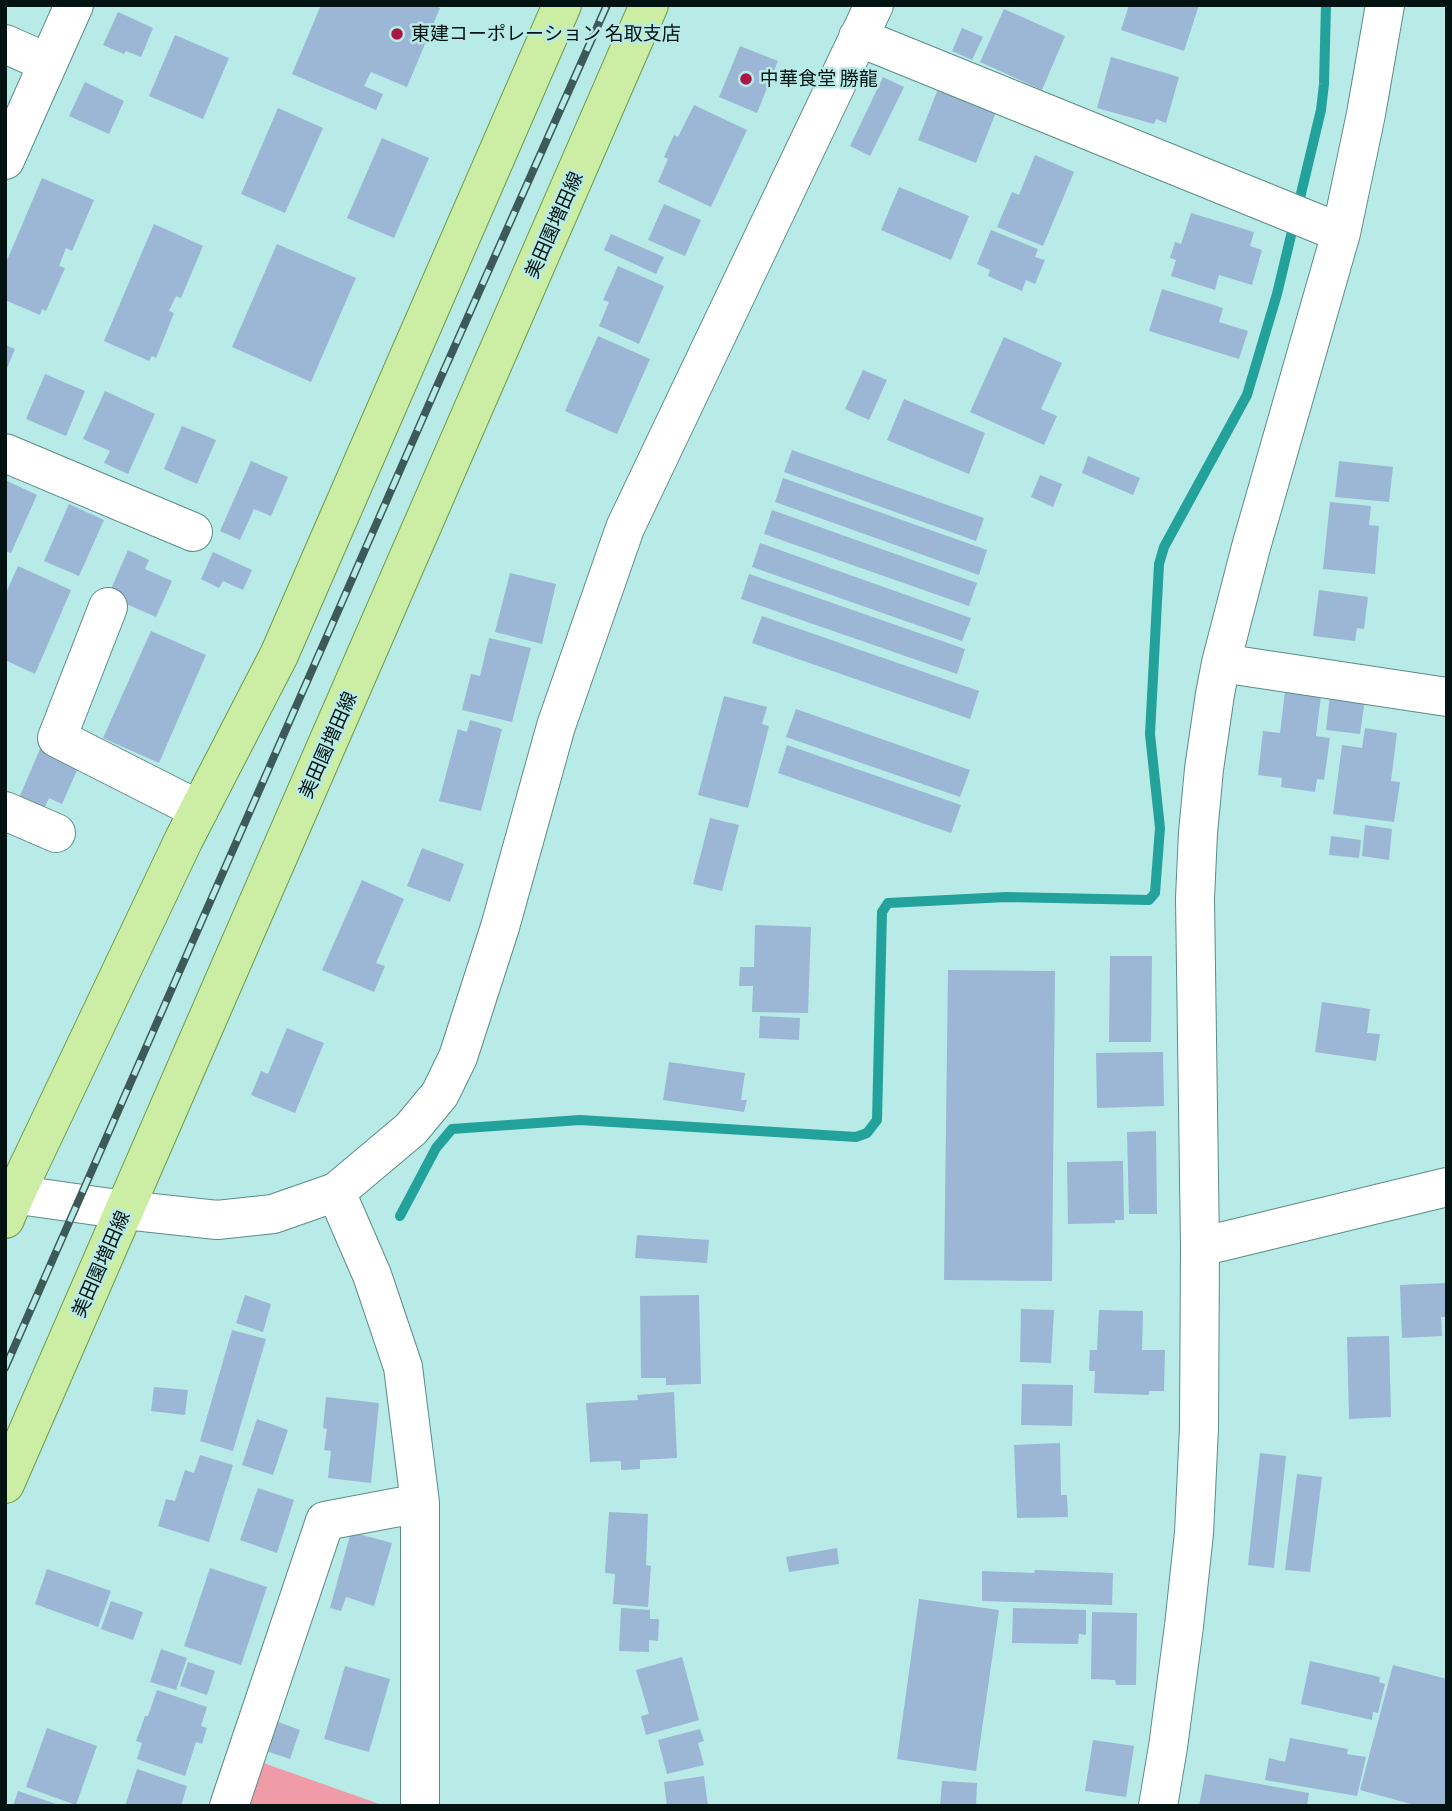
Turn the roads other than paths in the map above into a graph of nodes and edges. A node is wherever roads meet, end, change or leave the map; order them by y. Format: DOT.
graph roads {
  1 [pos="74,5"];
  2 [pos="562,5"];
  3 [pos="649,5"];
  4 [pos="1385,5"];
  5 [pos="866,21"];
  6 [pos="5,44"];
  7 [pos="48,63"];
  8 [pos="5,160"];
  9 [pos="1327,227"];
  10 [pos="5,453"];
  11 [pos="193,532"];
  12 [pos="108,607"];
  13 [pos="1222,663"];
  14 [pos="1447,697"];
  15 [pos="199,810"];
  16 [pos="5,811"];
  17 [pos="56,833"];
  18 [pos="1447,1187"];
  19 [pos="336,1192"];
  20 [pos="9,1202"];
  21 [pos="125,1210"];
  22 [pos="1200,1247"];
  23 [pos="5,1484"];
  24 [pos="420,1503"];
  25 [pos="229,1806"];
  26 [pos="420,1806"];
  27 [pos="1158,1806"];
  1 -- 7 [label="street"];
  2 -- 15 [label="main road"];
  3 -- 21 [label="main road, 美田園増田線"];
  4 -- 9 [label="street"];
  5 -- 9 [label="street"];
  5 -- 19 [label="street"];
  6 -- 7 [label="street"];
  7 -- 8 [label="street"];
  9 -- 13 [label="street"];
  10 -- 11 [label="street"];
  12 -- 15 [label="street"];
  13 -- 14 [label="street"];
  13 -- 22 [label="street"];
  15 -- 20 [label="main road"];
  16 -- 17 [label="street"];
  18 -- 22 [label="street"];
  19 -- 21 [label="street"];
  19 -- 24 [label="street"];
  20 -- 21 [label="street"];
  21 -- 23 [label="main road, 美田園増田線"];
  22 -- 27 [label="street"];
  24 -- 25 [label="street"];
  24 -- 26 [label="street"];
}
